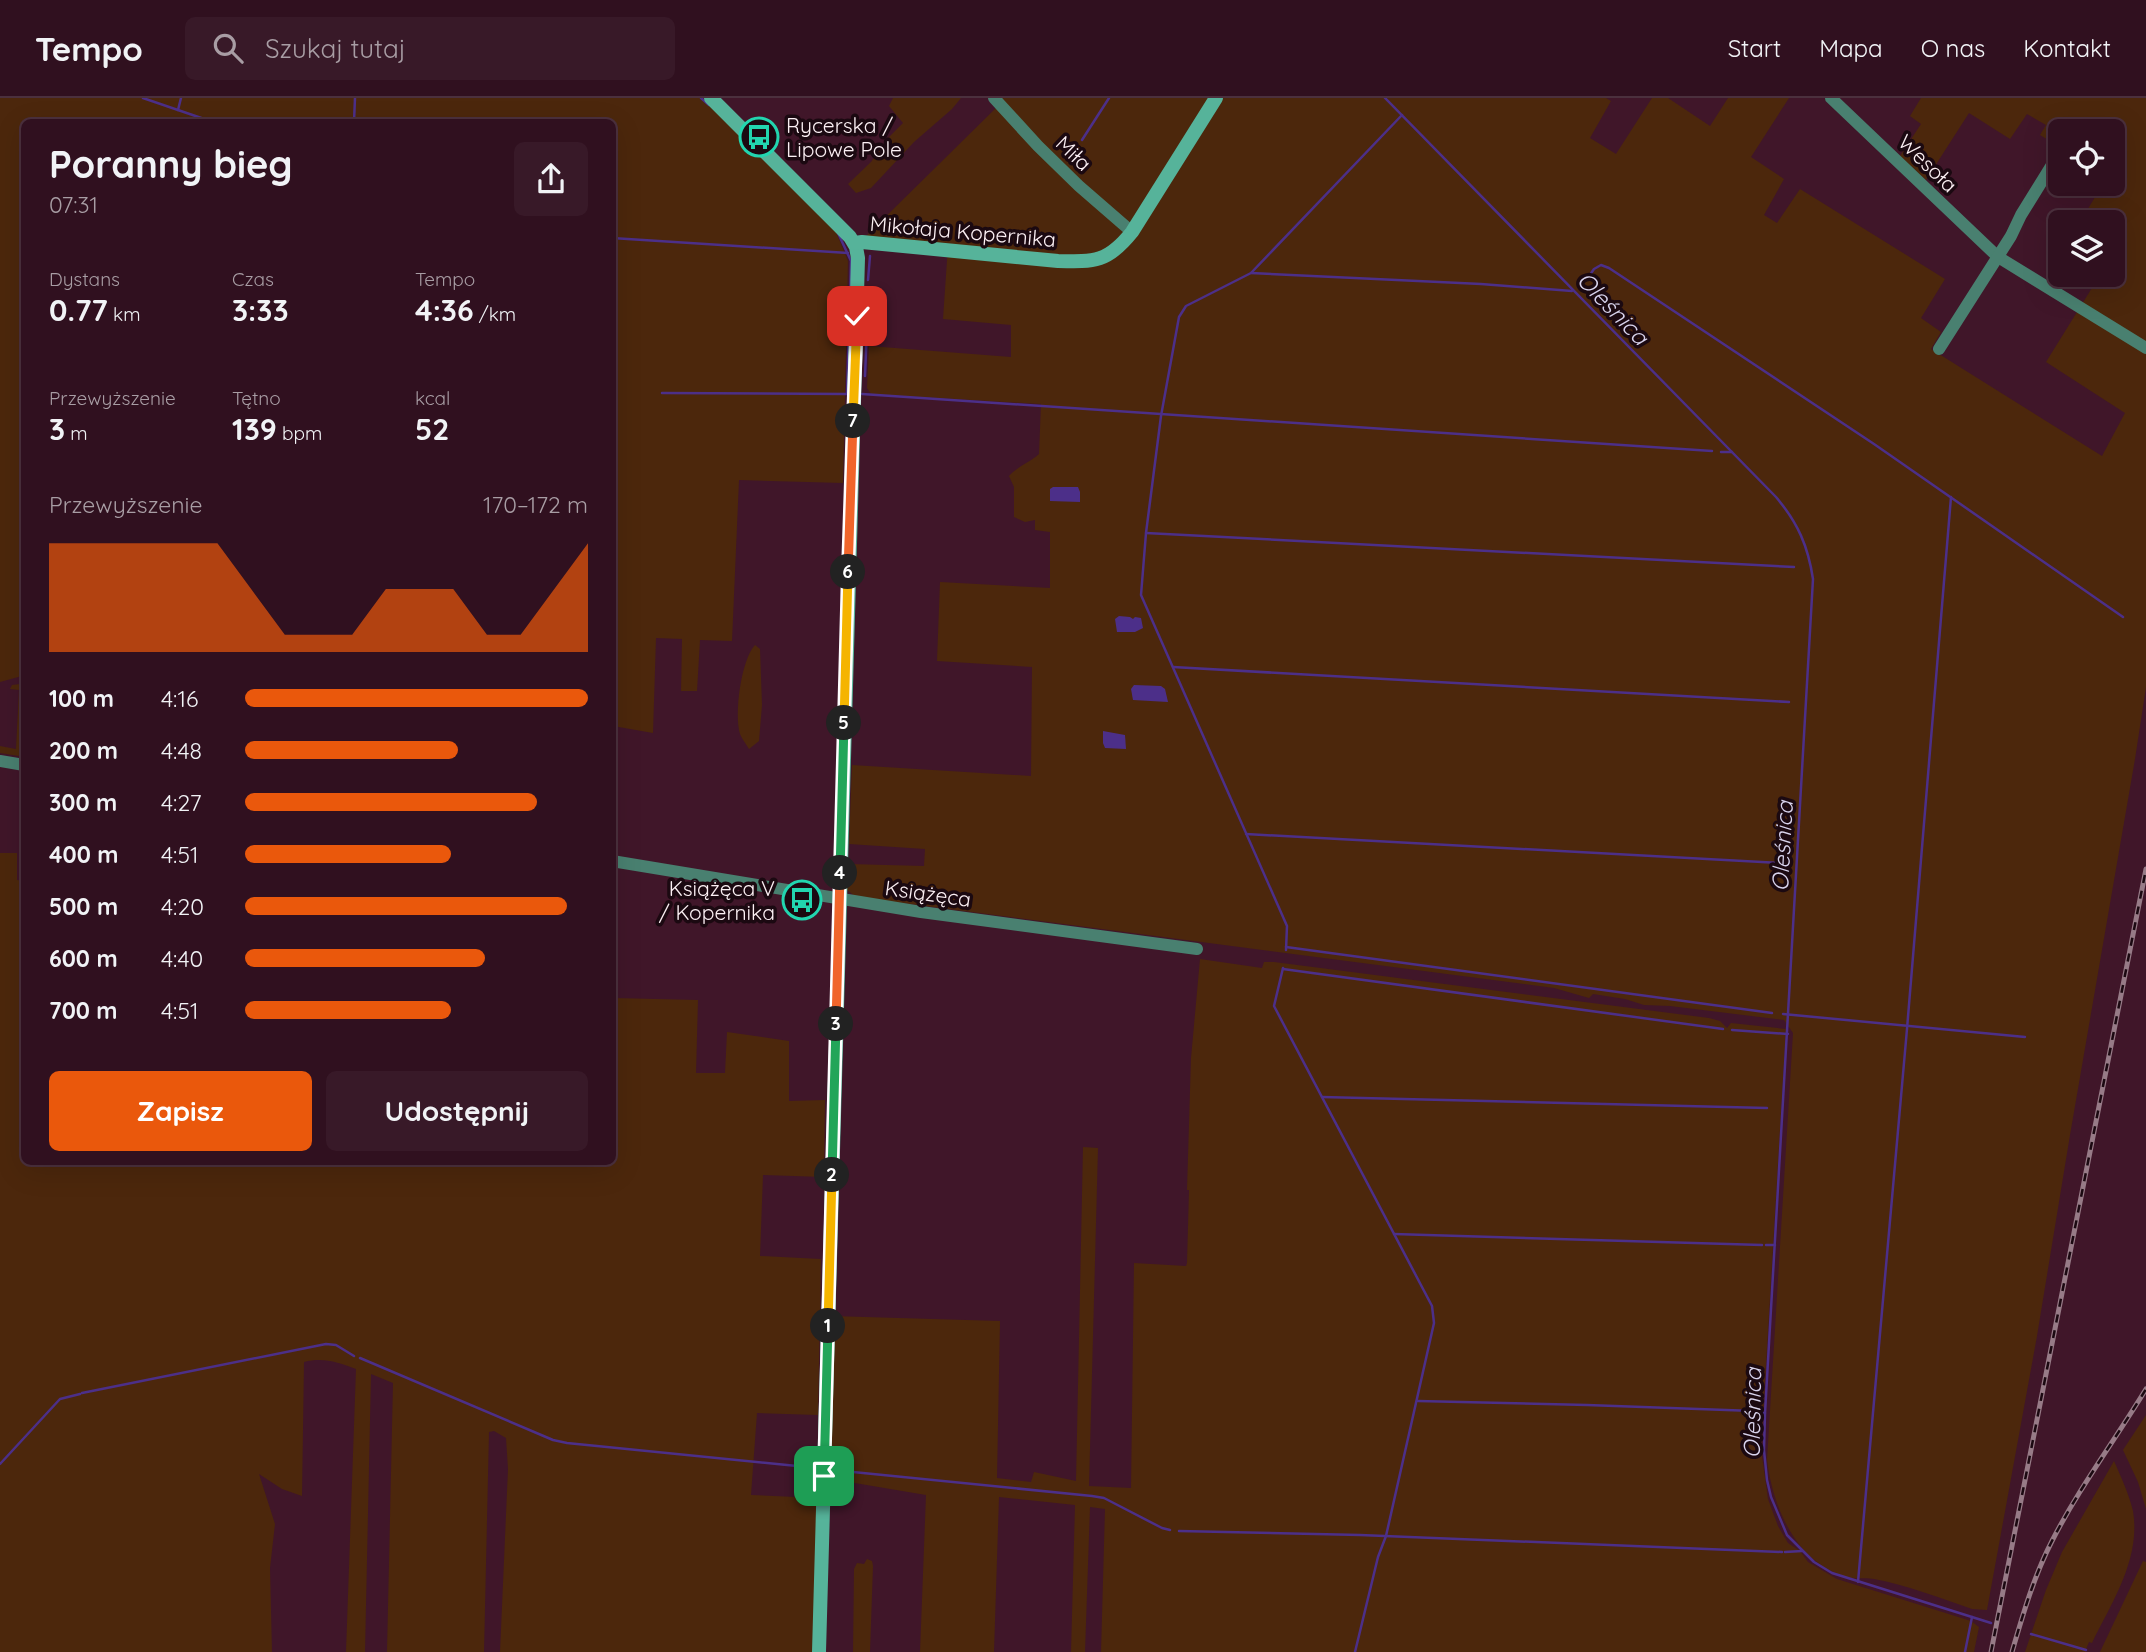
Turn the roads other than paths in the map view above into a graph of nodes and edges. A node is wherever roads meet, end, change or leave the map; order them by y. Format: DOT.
graph roads {
  1 [pos="711,98"];
  2 [pos="994,98"];
  3 [pos="1216,98"];
  4 [pos="1831,98"];
  5 [pos="2048,172"];
  6 [pos="1132,232"];
  7 [pos="855,243"];
  8 [pos="1998,257"];
  9 [pos="2146,348"];
  10 [pos="1939,349"];
  11 [pos="0,761"];
  12 [pos="21,764"];
  13 [pos="616,862"];
  14 [pos="839,898"];
  15 [pos="1197,949"];
  16 [pos="819,1652"];
  1 -- 7 [label="street"];
  2 -- 6 [label="street, Miła"];
  3 -- 6 [label="street, Mikołaja Kopernika"];
  4 -- 8 [label="street, Wesoła"];
  5 -- 8 [label="street"];
  6 -- 7 [label="street, Mikołaja Kopernika"];
  7 -- 14 [label="street, Mikołaja Kopernika"];
  8 -- 9 [label="street, Wesoła"];
  8 -- 10 [label="street"];
  11 -- 12 [label="street"];
  13 -- 14 [label="street, Książęca"];
  14 -- 15 [label="street, Książęca"];
  14 -- 16 [label="street, Mikołaja Kopernika"];
}
